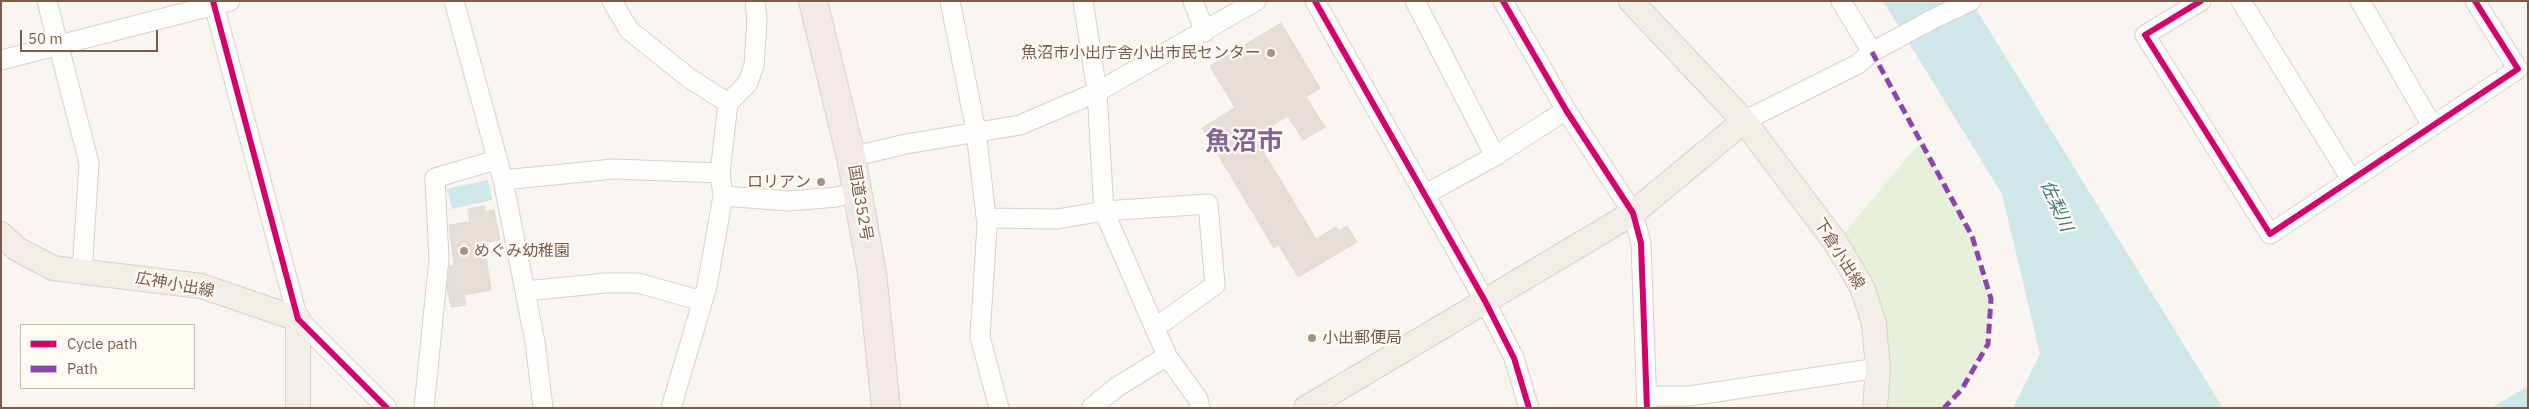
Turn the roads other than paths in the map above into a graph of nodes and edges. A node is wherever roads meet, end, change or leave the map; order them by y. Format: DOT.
graph roads {
  1 [pos="48,1"];
  2 [pos="454,1"];
  3 [pos="612,1"];
  4 [pos="755,1"];
  5 [pos="813,1"];
  6 [pos="950,1"];
  7 [pos="1083,1"];
  8 [pos="1193,1"];
  9 [pos="1256,1"];
  10 [pos="1315,1"];
  11 [pos="1415,1"];
  12 [pos="1503,1"];
  13 [pos="1631,1"];
  14 [pos="1841,1"];
  15 [pos="1945,1"];
  16 [pos="1971,1"];
  17 [pos="2201,1"];
  18 [pos="2242,1"];
  19 [pos="2360,1"];
  20 [pos="2475,1"];
  21 [pos="219,3"];
  22 [pos="1933,19"];
  23 [pos="1205,32"];
  24 [pos="58,44"];
  25 [pos="1872,52"];
  26 [pos="1,60"];
  27 [pos="1097,92"];
  28 [pos="728,103"];
  29 [pos="1566,110"];
  30 [pos="1744,121"];
  31 [pos="2432,126"];
  32 [pos="976,131"];
  33 [pos="1495,156"];
  34 [pos="851,157"];
  35 [pos="496,160"];
  36 [pos="720,172"];
  37 [pos="2350,179"];
  38 [pos="503,180"];
  39 [pos="857,191"];
  40 [pos="1424,195"];
  41 [pos="723,196"];
  42 [pos="1104,211"];
  43 [pos="1632,214"];
  44 [pos="986,218"];
  45 [pos="1,234"];
  46 [pos="82,272"];
  47 [pos="525,291"];
  48 [pos="702,301"];
  49 [pos="1485,301"];
  50 [pos="298,319"];
  51 [pos="1155,328"];
  52 [pos="1167,356"];
  53 [pos="1878,368"];
  54 [pos="1647,402"];
  55 [pos="298,408"];
  56 [pos="387,408"];
  57 [pos="424,408"];
  58 [pos="543,408"];
  59 [pos="671,408"];
  60 [pos="886,408"];
  61 [pos="999,408"];
  62 [pos="1091,408"];
  63 [pos="1200,408"];
  64 [pos="1306,408"];
  65 [pos="1529,408"];
  66 [pos="1875,408"];
  1 -- 24 [label="street"];
  2 -- 35 [label="street"];
  3 -- 28 [label="street"];
  4 -- 28 [label="street"];
  5 -- 34 [label="highway, 国道352号"];
  6 -- 32 [label="street"];
  7 -- 27 [label="street"];
  8 -- 23 [label="street"];
  9 -- 23 [label="street"];
  10 -- 40 [label="street"];
  11 -- 33 [label="street"];
  12 -- 29 [label="street"];
  13 -- 30 [label="main road, 下倉小出線"];
  14 -- 25 [label="street"];
  15 -- 22 [label="street"];
  16 -- 22 [label="street"];
  17 -- 37 [label="street"];
  18 -- 37 [label="street"];
  19 -- 31 [label="street"];
  20 -- 31 [label="street"];
  21 -- 24 [label="street"];
  21 -- 50 [label="street"];
  22 -- 25 [label="street"];
  23 -- 27 [label="street"];
  24 -- 26 [label="street"];
  24 -- 46 [label="street"];
  25 -- 30 [label="street"];
  27 -- 32 [label="street"];
  27 -- 42 [label="street"];
  28 -- 36 [label="street"];
  29 -- 33 [label="street"];
  29 -- 43 [label="street"];
  30 -- 43 [label="main road"];
  30 -- 53 [label="main road, 下倉小出線"];
  31 -- 37 [label="street"];
  32 -- 34 [label="street"];
  32 -- 44 [label="street"];
  33 -- 40 [label="street"];
  34 -- 39 [label="highway, 国道352号"];
  35 -- 38 [label="street"];
  35 -- 57 [label="street"];
  36 -- 38 [label="street"];
  36 -- 41 [label="street"];
  38 -- 47 [label="street"];
  39 -- 41 [label="street"];
  39 -- 60 [label="highway, 国道352号"];
  40 -- 49 [label="street"];
  41 -- 48 [label="street"];
  42 -- 44 [label="street"];
  42 -- 51 [label="street"];
  42 -- 51 [label="street"];
  43 -- 49 [label="main road"];
  43 -- 54 [label="street"];
  44 -- 61 [label="street"];
  45 -- 46 [label="main road, 広神小出線"];
  46 -- 50 [label="main road, 広神小出線"];
  47 -- 48 [label="street"];
  47 -- 58 [label="street"];
  48 -- 59 [label="street"];
  49 -- 64 [label="main road"];
  49 -- 65 [label="street"];
  50 -- 55 [label="main road"];
  50 -- 56 [label="street"];
  51 -- 52 [label="street"];
  52 -- 62 [label="street"];
  52 -- 63 [label="street"];
  53 -- 54 [label="street"];
  53 -- 66 [label="main road, 下倉小出線"];
}
